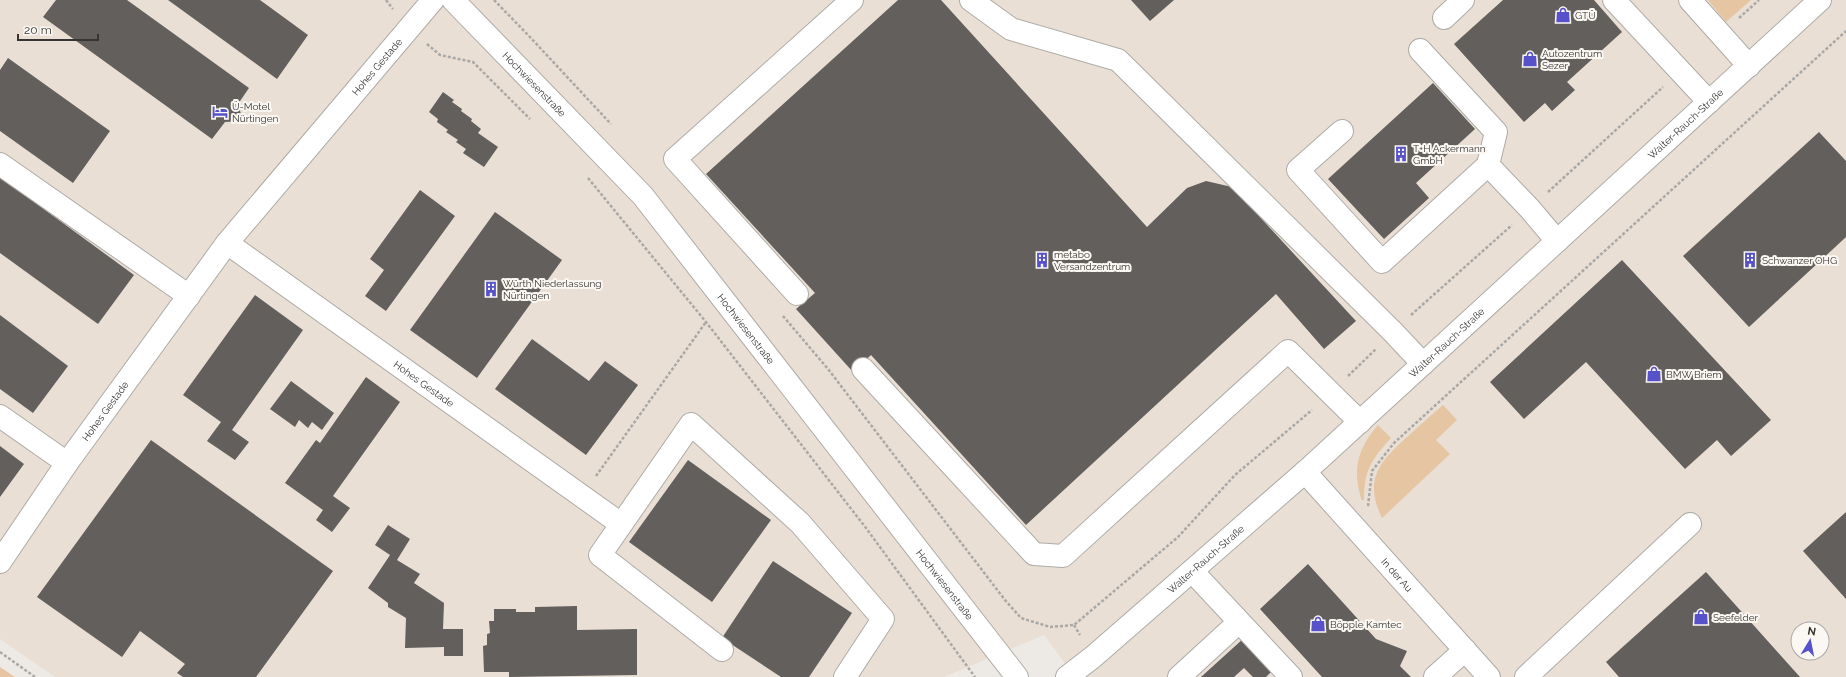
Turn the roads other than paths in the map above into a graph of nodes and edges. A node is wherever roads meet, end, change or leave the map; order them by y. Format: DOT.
graph roads {
  1 [pos="433,0"];
  2 [pos="453,0"];
  3 [pos="852,0"];
  4 [pos="971,0"];
  5 [pos="1463,0"];
  6 [pos="1614,0"];
  7 [pos="1690,0"];
  8 [pos="1820,0"];
  9 [pos="1444,18"];
  10 [pos="1420,50"];
  11 [pos="1749,66"];
  12 [pos="1708,102"];
  13 [pos="1342,131"];
  14 [pos="0,164"];
  15 [pos="1488,165"];
  16 [pos="1557,241"];
  17 [pos="227,243"];
  18 [pos="797,294"];
  19 [pos="189,296"];
  20 [pos="1423,364"];
  21 [pos="863,369"];
  22 [pos="0,416"];
  23 [pos="1360,422"];
  24 [pos="67,463"];
  25 [pos="1306,472"];
  26 [pos="621,524"];
  27 [pos="1690,524"];
  28 [pos="0,562"];
  29 [pos="1192,571"];
  30 [pos="1239,622"];
  31 [pos="722,650"];
  32 [pos="1465,650"];
  33 [pos="1281,674"];
  34 [pos="845,677"];
  35 [pos="1017,677"];
  36 [pos="1067,677"];
  37 [pos="1179,677"];
  38 [pos="1435,677"];
  39 [pos="1489,677"];
  40 [pos="1526,677"];
  1 -- 17 [label="street, Hohes Gestade"];
  2 -- 35 [label="street, Hochwiesenstraße"];
  3 -- 18 [label="street"];
  4 -- 20 [label="street"];
  5 -- 9 [label="street"];
  6 -- 12 [label="street"];
  7 -- 11 [label="street"];
  8 -- 11 [label="street, Walter-Rauch-Straße"];
  10 -- 15 [label="street"];
  11 -- 12 [label="street, Walter-Rauch-Straße"];
  12 -- 16 [label="street, Walter-Rauch-Straße"];
  13 -- 15 [label="street"];
  14 -- 19 [label="street"];
  15 -- 16 [label="street"];
  16 -- 20 [label="street, Walter-Rauch-Straße"];
  17 -- 19 [label="street, Hohes Gestade"];
  17 -- 26 [label="street, Hohes Gestade"];
  19 -- 24 [label="street, Hohes Gestade"];
  20 -- 23 [label="street, Walter-Rauch-Straße"];
  21 -- 23 [label="street"];
  22 -- 24 [label="street"];
  23 -- 25 [label="street, Walter-Rauch-Straße"];
  24 -- 28 [label="street, Hohes Gestade"];
  25 -- 29 [label="street, Walter-Rauch-Straße"];
  25 -- 32 [label="street, In der Au"];
  26 -- 31 [label="street"];
  26 -- 34 [label="street"];
  27 -- 40 [label="street"];
  29 -- 30 [label="street"];
  29 -- 36 [label="street, Walter-Rauch-Straße"];
  30 -- 33 [label="street"];
  30 -- 37 [label="street"];
  32 -- 38 [label="street"];
  32 -- 39 [label="street, In der Au"];
}
